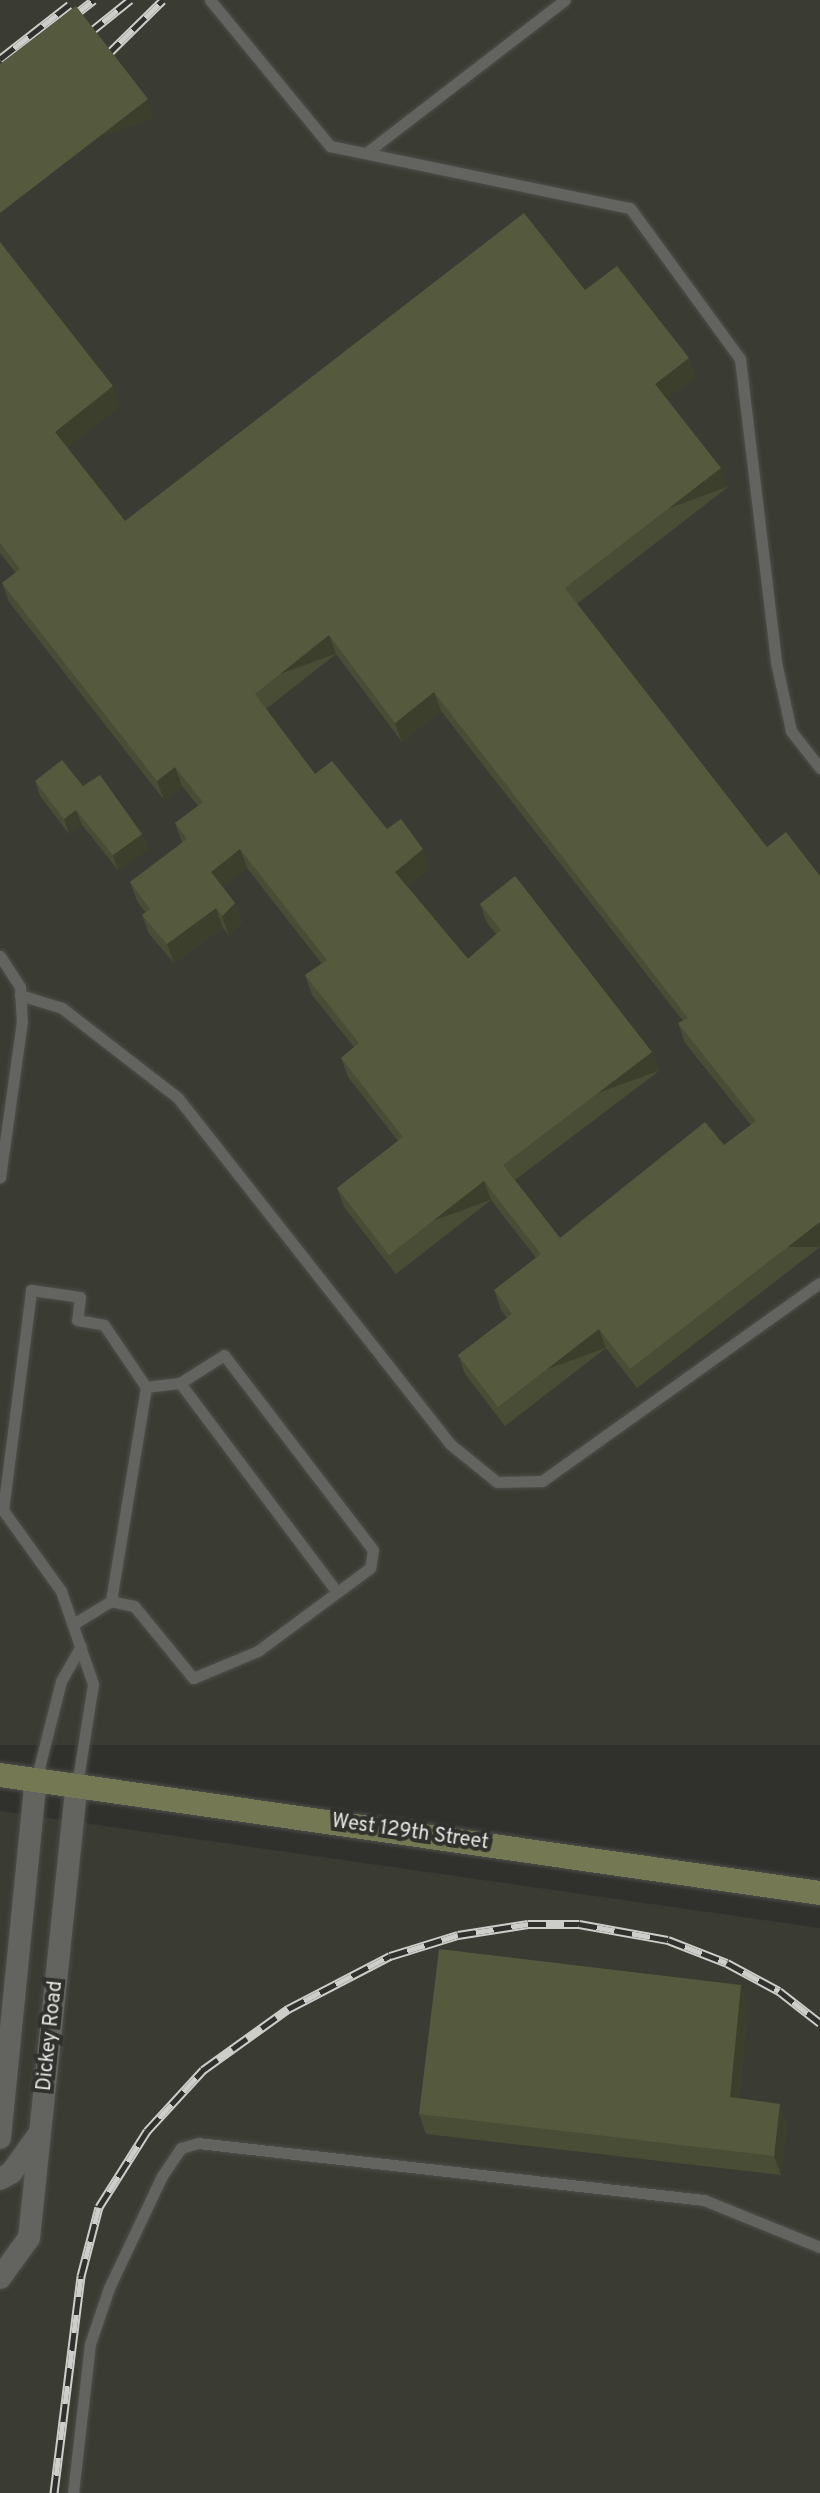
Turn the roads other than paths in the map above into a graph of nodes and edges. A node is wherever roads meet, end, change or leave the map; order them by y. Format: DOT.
graph roads {
  1 [pos="210,0"];
  2 [pos="565,0"];
  3 [pos="366,153"];
  4 [pos="820,768"];
  5 [pos="0,956"];
  6 [pos="20,995"];
  7 [pos="0,1177"];
  8 [pos="820,1283"];
  9 [pos="180,1383"];
  10 [pos="146,1387"];
  11 [pos="2,1508"];
  12 [pos="337,1592"];
  13 [pos="111,1601"];
  14 [pos="75,1623"];
  15 [pos="81,1646"];
  16 [pos="0,1775"];
  17 [pos="36,1780"];
  18 [pos="77,1785"];
  19 [pos="820,1893"];
  20 [pos="2,2103"];
  21 [pos="42,2129"];
  22 [pos="0,2138"];
  23 [pos="0,2179"];
  24 [pos="820,2247"];
  25 [pos="0,2278"];
  26 [pos="73,2493"];
  1 -- 3 [label="lane"];
  2 -- 3 [label="lane"];
  3 -- 4 [label="lane"];
  5 -- 6 [label="lane"];
  6 -- 7 [label="lane"];
  6 -- 8 [label="lane"];
  9 -- 10 [label="lane"];
  9 -- 12 [label="lane"];
  9 -- 12 [label="lane"];
  10 -- 11 [label="lane"];
  10 -- 13 [label="lane"];
  11 -- 14 [label="lane"];
  12 -- 13 [label="lane"];
  13 -- 14 [label="lane"];
  14 -- 15 [label="lane"];
  15 -- 17 [label="lane"];
  15 -- 18 [label="lane"];
  16 -- 17 [label="main road, West 129th Street"];
  17 -- 18 [label="main road, West 129th Street"];
  17 -- 20 [label="street, Dickey Road"];
  18 -- 19 [label="main road, West 129th Street"];
  18 -- 21 [label="street, Dickey Road"];
  20 -- 22 [label="street, Dickey Road"];
  21 -- 23 [label="street"];
  21 -- 25 [label="street, Dickey Road"];
  24 -- 26 [label="lane"];
}
